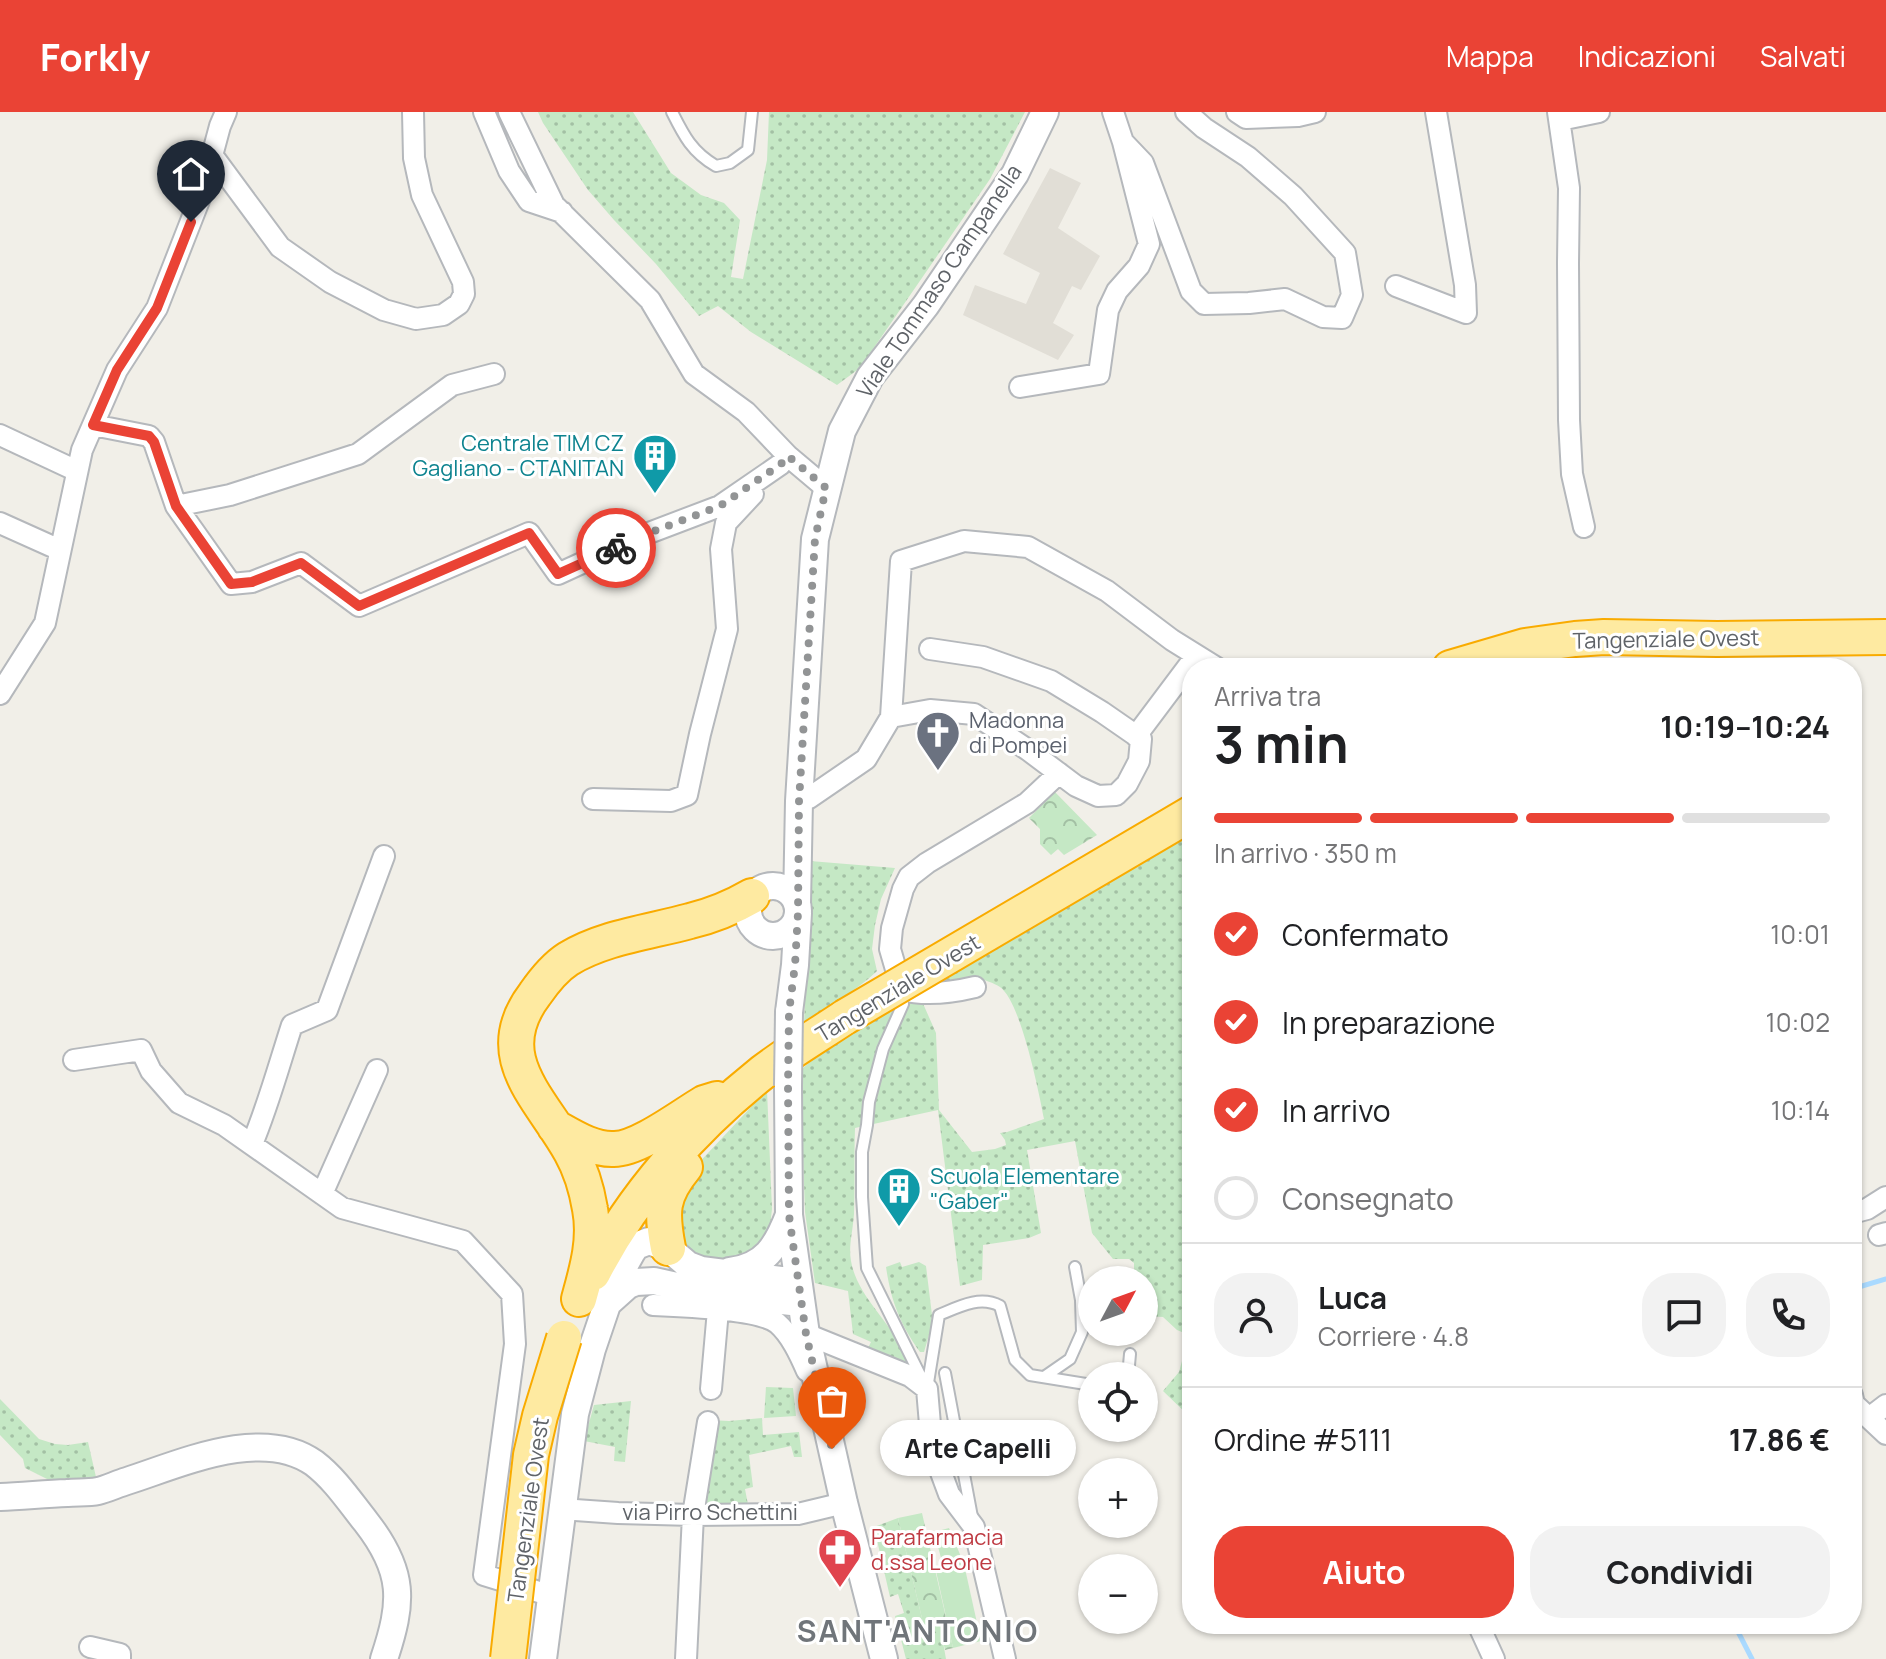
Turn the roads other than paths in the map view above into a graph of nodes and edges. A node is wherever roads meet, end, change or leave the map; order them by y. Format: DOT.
graph roads {
  1 [pos="226,112"];
  2 [pos="413,112"];
  3 [pos="484,112"];
  4 [pos="509,112"];
  5 [pos="672,112"];
  6 [pos="752,112"];
  7 [pos="1045,112"];
  8 [pos="1113,112"];
  9 [pos="1186,112"];
  10 [pos="1237,112"];
  11 [pos="1315,112"];
  12 [pos="1436,112"];
  13 [pos="1599,112"];
  14 [pos="1559,116"];
  15 [pos="1123,142"];
  16 [pos="212,155"];
  17 [pos="562,212"];
  18 [pos="1396,286"];
  19 [pos="494,374"];
  20 [pos="1020,387"];
  21 [pos="93,425"];
  22 [pos="0,435"];
  23 [pos="784,460"];
  24 [pos="77,471"];
  25 [pos="826,488"];
  26 [pos="176,506"];
  27 [pos="0,523"];
  28 [pos="1584,527"];
  29 [pos="60,550"];
  30 [pos="1886,637"];
  31 [pos="930,649"];
  32 [pos="1196,656"];
  33 [pos="1200,658"];
  34 [pos="1484,658"];
  35 [pos="1182,675"];
  36 [pos="0,694"];
  37 [pos="891,717"];
  38 [pos="1136,736"];
  39 [pos="1059,773"];
  40 [pos="593,799"];
  41 [pos="799,801"];
  42 [pos="1182,819"];
  43 [pos="799,832"];
  44 [pos="384,856"];
  45 [pos="798,908"];
  46 [pos="757,910"];
  47 [pos="975,987"];
  48 [pos="902,990"];
  49 [pos="789,1012"];
  50 [pos="74,1060"];
  51 [pos="377,1070"];
  52 [pos="740,1091"];
  53 [pos="555,1127"];
  54 [pos="252,1144"];
  55 [pos="322,1194"];
  56 [pos="1886,1197"];
  57 [pos="1862,1210"];
  58 [pos="789,1215"];
  59 [pos="668,1248"];
  60 [pos="1075,1267"];
  61 [pos="715,1273"];
  62 [pos="799,1292"];
  63 [pos="653,1293"];
  64 [pos="764,1299"];
  65 [pos="593,1301"];
  66 [pos="718,1310"];
  67 [pos="806,1334"];
  68 [pos="1130,1354"];
  69 [pos="1129,1362"];
  70 [pos="945,1373"];
  71 [pos="1044,1377"];
  72 [pos="1078,1383"];
  73 [pos="711,1389"];
  74 [pos="927,1389"];
  75 [pos="821,1400"];
  76 [pos="1886,1405"];
  77 [pos="1862,1411"];
  78 [pos="1869,1418"];
  79 [pos="708,1422"];
  80 [pos="1886,1434"];
  81 [pos="0,1497"];
  82 [pos="844,1503"];
  83 [pos="575,1510"];
  84 [pos="693,1515"];
  85 [pos="974,1527"];
  86 [pos="552,1596"];
  87 [pos="1483,1634"];
  88 [pos="90,1647"];
  89 [pos="120,1659"];
  90 [pos="384,1659"];
  91 [pos="508,1659"];
  92 [pos="543,1659"];
  93 [pos="686,1659"];
  94 [pos="884,1659"];
  95 [pos="1005,1659"];
  96 [pos="1494,1659"];
  1 -- 16 [label="street"];
  2 -- 16 [label="street"];
  3 -- 17 [label="street"];
  4 -- 17 [label="street"];
  5 -- 6 [label="lane"];
  7 -- 25 [label="street, Viale Tommaso Campanella"];
  8 -- 15 [label="street"];
  9 -- 15 [label="street"];
  10 -- 11 [label="street"];
  12 -- 18 [label="street"];
  13 -- 14 [label="street"];
  14 -- 28 [label="street"];
  15 -- 20 [label="street"];
  16 -- 21 [label="street"];
  17 -- 23 [label="street"];
  19 -- 26 [label="street"];
  21 -- 24 [label="street"];
  21 -- 26 [label="street"];
  22 -- 24 [label="street"];
  23 -- 25 [label="street"];
  23 -- 26 [label="street"];
  23 -- 40 [label="street"];
  24 -- 29 [label="street"];
  25 -- 41 [label="street, Viale Tommaso Campanella"];
  27 -- 29 [label="street"];
  29 -- 36 [label="street"];
  30 -- 34 [label="highway, Tangenziale Ovest"];
  31 -- 38 [label="street"];
  32 -- 33 [label="street"];
  32 -- 37 [label="street"];
  35 -- 38 [label="street"];
  37 -- 39 [label="street"];
  37 -- 41 [label="street"];
  38 -- 39 [label="street"];
  39 -- 48 [label="street"];
  41 -- 43 [label="street, Viale Tommaso Campanella"];
  42 -- 52 [label="highway, Tangenziale Ovest, bridge"];
  43 -- 45 [label="street, Viale Tommaso Campanella"];
  43 -- 46 [label="street, Viale Tommaso Campanella"];
  44 -- 54 [label="street"];
  45 -- 46 [label="street"];
  45 -- 46 [label="street"];
  45 -- 49 [label="street, Viale Tommaso Campanella"];
  46 -- 49 [label="street, Viale Tommaso Campanella"];
  46 -- 53 [label="highway"];
  47 -- 48 [label="street"];
  48 -- 74 [label="lane"];
  49 -- 58 [label="street, Viale Tommaso Campanella, bridge"];
  50 -- 54 [label="street"];
  51 -- 55 [label="street"];
  52 -- 53 [label="highway"];
  52 -- 59 [label="highway"];
  52 -- 65 [label="highway, Tangenziale Ovest"];
  53 -- 65 [label="highway"];
  54 -- 55 [label="street"];
  55 -- 86 [label="street"];
  56 -- 57 [label="street"];
  58 -- 61 [label="street"];
  58 -- 62 [label="street, Viale Tommaso Campanella"];
  59 -- 61 [label="street"];
  59 -- 63 [label="street"];
  59 -- 65 [label="street"];
  60 -- 71 [label="lane"];
  61 -- 62 [label="street"];
  62 -- 64 [label="street"];
  62 -- 67 [label="street, Viale Tommaso Campanella"];
  63 -- 64 [label="street"];
  63 -- 65 [label="street"];
  63 -- 66 [label="street"];
  64 -- 67 [label="street"];
  65 -- 86 [label="street"];
  65 -- 91 [label="highway, Tangenziale Ovest, bridge"];
  66 -- 73 [label="street"];
  66 -- 75 [label="street"];
  67 -- 74 [label="street"];
  67 -- 75 [label="street, Viale Tommaso Campanella"];
  68 -- 69 [label="lane"];
  70 -- 85 [label="lane"];
  71 -- 72 [label="lane"];
  71 -- 74 [label="lane"];
  74 -- 85 [label="street"];
  75 -- 82 [label="street, Viale Tommaso Campanella"];
  76 -- 78 [label="street"];
  77 -- 78 [label="street"];
  78 -- 80 [label="street"];
  79 -- 84 [label="street"];
  81 -- 90 [label="street"];
  82 -- 84 [label="street, via Pirro Schettini"];
  82 -- 94 [label="street, Viale Tommaso Campanella"];
  83 -- 84 [label="street, via Pirro Schettini"];
  84 -- 93 [label="street"];
  85 -- 95 [label="street"];
  86 -- 92 [label="street"];
  87 -- 96 [label="street"];
  88 -- 89 [label="street"];
}
